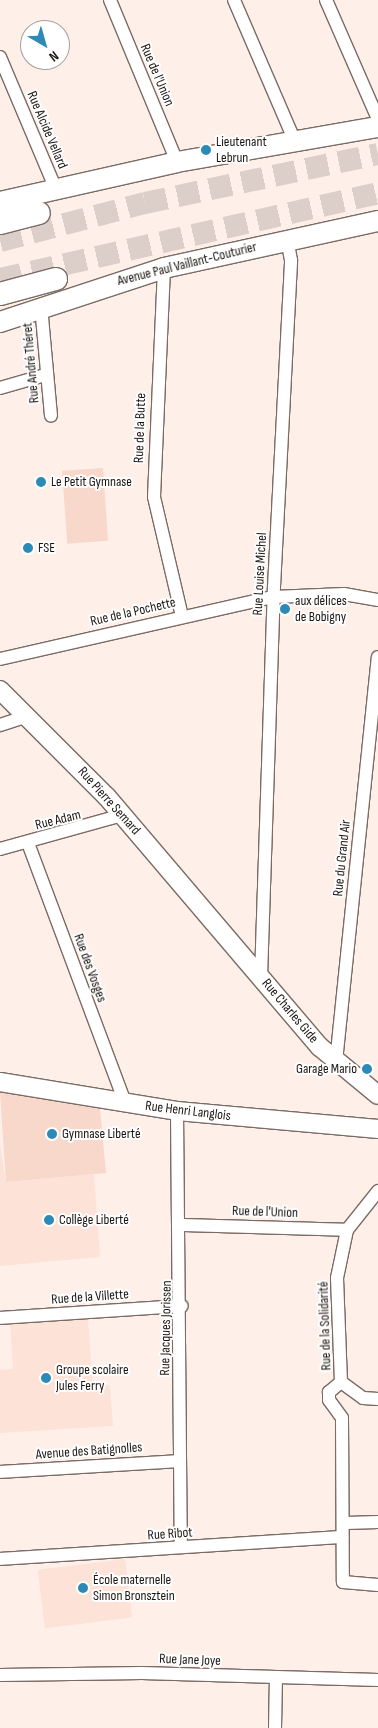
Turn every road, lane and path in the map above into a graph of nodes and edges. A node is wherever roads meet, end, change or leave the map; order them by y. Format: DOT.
graph roads {
  1 [pos="110,0"];
  2 [pos="234,0"];
  3 [pos="326,0"];
  4 [pos="0,57"];
  5 [pos="378,120"];
  6 [pos="378,127"];
  7 [pos="296,144"];
  8 [pos="177,162"];
  9 [pos="55,187"];
  10 [pos="0,202"];
  11 [pos="39,213"];
  12 [pos="378,222"];
  13 [pos="0,223"];
  14 [pos="287,240"];
  15 [pos="164,268"];
  16 [pos="56,279"];
  17 [pos="0,294"];
  18 [pos="41,306"];
  19 [pos="0,322"];
  20 [pos="45,375"];
  21 [pos="0,388"];
  22 [pos="51,416"];
  23 [pos="273,597"];
  24 [pos="378,600"];
  25 [pos="182,616"];
  26 [pos="378,657"];
  27 [pos="0,659"];
  28 [pos="0,690"];
  29 [pos="27,716"];
  30 [pos="0,725"];
  31 [pos="123,815"];
  32 [pos="28,843"];
  33 [pos="0,849"];
  34 [pos="212,916"];
  35 [pos="261,977"];
  36 [pos="336,1062"];
  37 [pos="0,1082"];
  38 [pos="378,1095"];
  39 [pos="125,1103"];
  40 [pos="177,1111"];
  41 [pos="378,1129"];
  42 [pos="378,1191"];
  43 [pos="181,1225"];
  44 [pos="347,1230"];
  45 [pos="182,1306"];
  46 [pos="0,1318"];
  47 [pos="342,1382"];
  48 [pos="378,1399"];
  49 [pos="179,1461"];
  50 [pos="0,1472"];
  51 [pos="378,1522"];
  52 [pos="346,1523"];
  53 [pos="342,1537"];
  54 [pos="181,1546"];
  55 [pos="0,1558"];
  56 [pos="378,1585"];
  57 [pos="0,1675"];
  58 [pos="276,1678"];
  59 [pos="378,1680"];
  60 [pos="275,1728"];
  1 -- 8 [label="street, Rue de l'Union"];
  2 -- 7 [label="street"];
  3 -- 5 [label="street"];
  4 -- 9 [label="street, Rue Alcide Vellard"];
  6 -- 7 [label="main road"];
  7 -- 8 [label="main road"];
  8 -- 9 [label="main road"];
  9 -- 10 [label="main road"];
  11 -- 13 [label="highway"];
  12 -- 14 [label="main road, Avenue Paul Vaillant-Couturier"];
  14 -- 15 [label="main road, Avenue Paul Vaillant-Couturier"];
  14 -- 23 [label="street, Rue Louise Michel"];
  15 -- 18 [label="main road, Avenue Paul Vaillant-Couturier"];
  15 -- 25 [label="street, Rue de la Butte"];
  16 -- 17 [label="highway"];
  18 -- 19 [label="main road, Avenue Paul Vaillant-Couturier"];
  18 -- 20 [label="street, Rue André Théret"];
  20 -- 21 [label="street"];
  20 -- 22 [label="street, Rue André Théret"];
  23 -- 24 [label="street, Rue de la Pochette"];
  23 -- 25 [label="street, Rue de la Pochette"];
  23 -- 35 [label="street, Rue Louise Michel"];
  25 -- 27 [label="street, Rue de la Pochette"];
  26 -- 36 [label="street, Rue du Grand Air"];
  28 -- 29 [label="main road, Rue Pierre Semard"];
  29 -- 30 [label="street"];
  29 -- 31 [label="main road, Rue Pierre Semard"];
  31 -- 32 [label="street, Rue Adam"];
  31 -- 34 [label="main road, Rue Pierre Semard"];
  32 -- 33 [label="street, Rue Adam"];
  32 -- 39 [label="street, Rue des Vosges"];
  34 -- 35 [label="main road, Rue Charles Gide"];
  35 -- 36 [label="main road, Rue Charles Gide"];
  36 -- 38 [label="main road, Rue Charles Gide"];
  37 -- 39 [label="main road, Rue Henri Langlois"];
  39 -- 40 [label="main road, Rue Henri Langlois"];
  40 -- 41 [label="main road, Rue Henri Langlois"];
  40 -- 43 [label="street, Rue Jacques Jorissen"];
  42 -- 44 [label="street, Rue de la Solidarité"];
  43 -- 44 [label="street, Rue de l'Union"];
  43 -- 45 [label="street, Rue Jacques Jorissen"];
  44 -- 47 [label="street, Rue de la Solidarité"];
  45 -- 46 [label="street, Rue de la Villette"];
  45 -- 49 [label="street, Rue Jacques Jorissen"];
  47 -- 48 [label="street"];
  47 -- 52 [label="street"];
  49 -- 50 [label="street, Avenue des Batignolles"];
  49 -- 54 [label="street, Rue Jacques Jorissen"];
  51 -- 52 [label="street"];
  52 -- 53 [label="street"];
  53 -- 54 [label="street, Rue Ribot"];
  53 -- 56 [label="street"];
  54 -- 55 [label="street, Rue Ribot"];
  57 -- 58 [label="street, Rue Jane Joye"];
  58 -- 59 [label="street, Rue Jane Joye"];
  58 -- 60 [label="street"];
}
